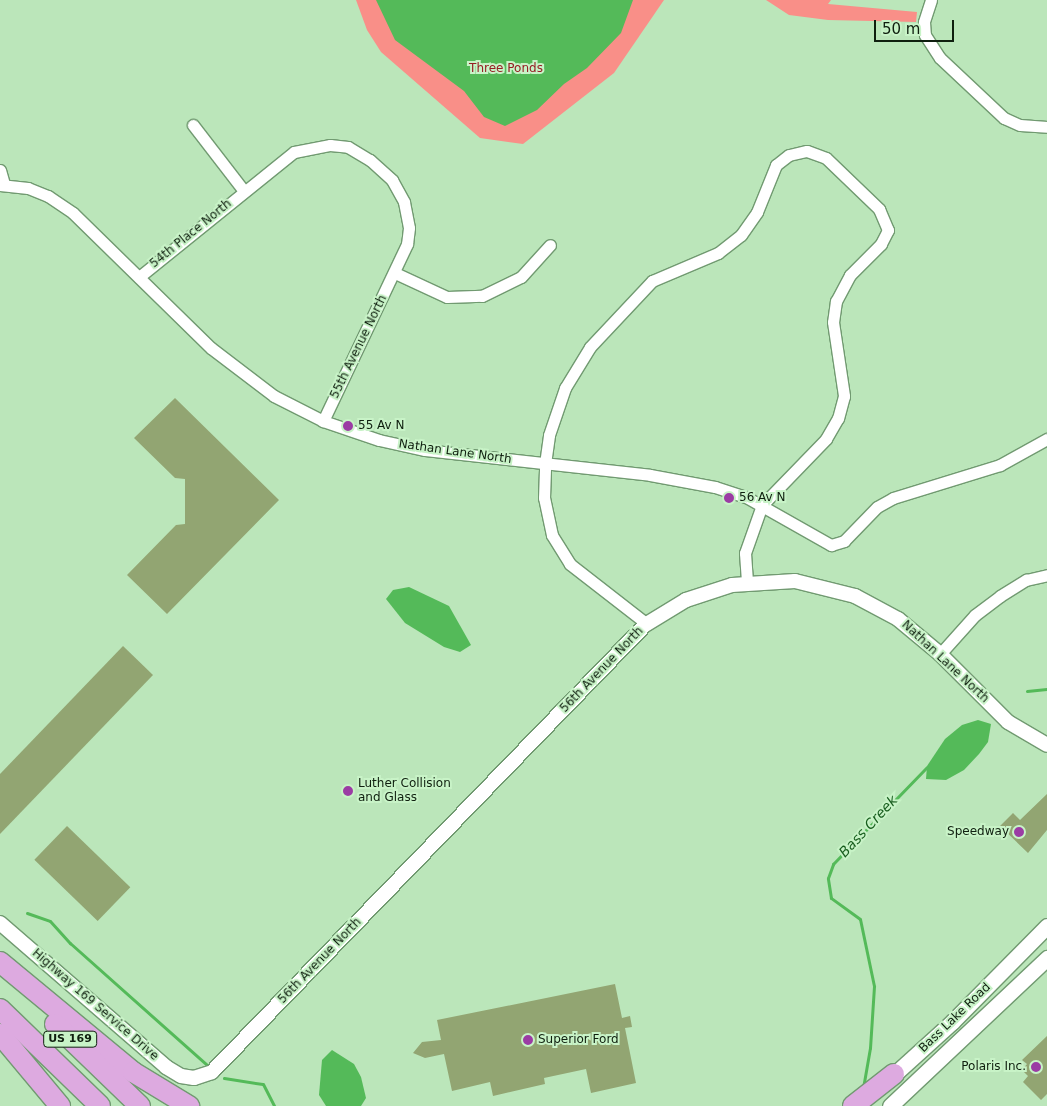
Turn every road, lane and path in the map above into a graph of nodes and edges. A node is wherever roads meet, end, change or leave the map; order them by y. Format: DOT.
graph roads {
  1 [pos="931,0"];
  2 [pos="193,125"];
  3 [pos="1047,127"];
  4 [pos="0,170"];
  5 [pos="2,185"];
  6 [pos="244,191"];
  7 [pos="550,246"];
  8 [pos="395,274"];
  9 [pos="138,277"];
  10 [pos="323,421"];
  11 [pos="1047,439"];
  12 [pos="545,464"];
  13 [pos="762,505"];
  14 [pos="1047,575"];
  15 [pos="747,583"];
  16 [pos="647,624"];
  17 [pos="940,654"];
  18 [pos="1047,745"];
  19 [pos="0,923"];
  20 [pos="1047,926"];
  21 [pos="1047,958"];
  22 [pos="0,962"];
  23 [pos="0,971"];
  24 [pos="0,1009"];
  25 [pos="0,1034"];
  26 [pos="894,1074"];
  27 [pos="194,1078"];
  28 [pos="60,1106"];
  29 [pos="100,1106"];
  30 [pos="140,1106"];
  31 [pos="189,1106"];
  32 [pos="853,1106"];
  33 [pos="859,1106"];
  34 [pos="890,1106"];
  1 -- 3 [label="street"];
  2 -- 6 [label="street"];
  4 -- 5 [label="street, Nathan Lane North"];
  5 -- 9 [label="street, Nathan Lane North"];
  6 -- 8 [label="street, 54th Place North"];
  6 -- 9 [label="street, 54th Place North"];
  7 -- 8 [label="street"];
  8 -- 10 [label="street, 55th Avenue North"];
  9 -- 10 [label="street, Nathan Lane North"];
  10 -- 12 [label="street, Nathan Lane North"];
  11 -- 13 [label="street"];
  12 -- 13 [label="street, Nathan Lane North"];
  12 -- 13 [label="street"];
  12 -- 16 [label="street"];
  13 -- 15 [label="street"];
  14 -- 17 [label="street"];
  15 -- 16 [label="street, 56th Avenue North"];
  15 -- 17 [label="street, Nathan Lane North"];
  16 -- 27 [label="street, 56th Avenue North"];
  17 -- 18 [label="street, Nathan Lane North"];
  19 -- 27 [label="street, Highway 169 Service Drive"];
  20 -- 26 [label="main road, Bass Lake Road"];
  21 -- 34 [label="main road, Bass Lake Road"];
  22 -- 31 [label="highway"];
  23 -- 30 [label="highway, US 169"];
  24 -- 29 [label="highway, US 169"];
  25 -- 28 [label="highway"];
  26 -- 32 [label="highway"];
  26 -- 33 [label="main road, Bass Lake Road"];
}
